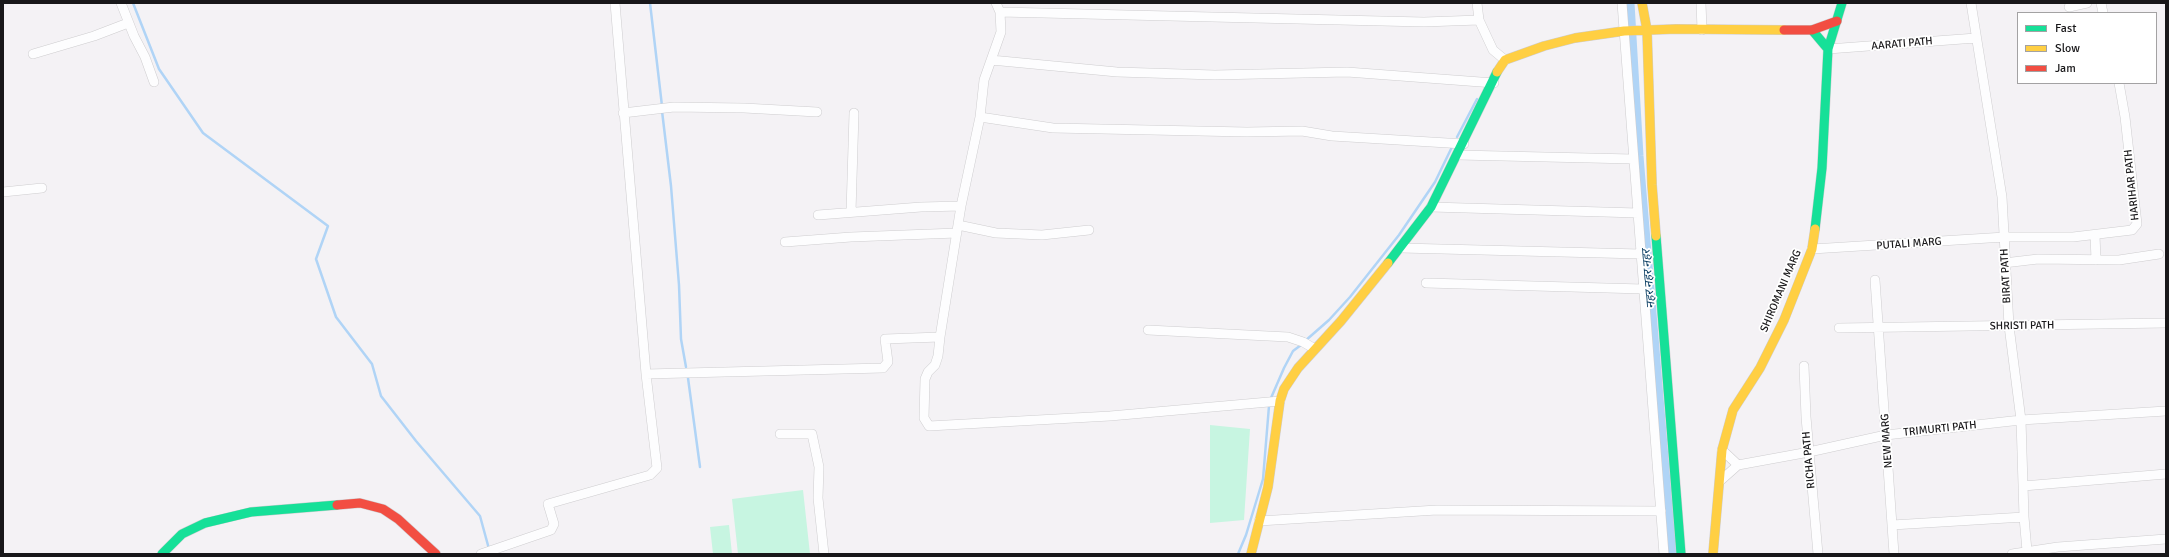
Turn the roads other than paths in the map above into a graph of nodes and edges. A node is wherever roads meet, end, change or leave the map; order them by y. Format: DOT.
graph roads {
  1 [pos="121,3"];
  2 [pos="615,3"];
  3 [pos="996,3"];
  4 [pos="1477,3"];
  5 [pos="1622,3"];
  6 [pos="1642,3"];
  7 [pos="1701,3"];
  8 [pos="1842,3"];
  9 [pos="1971,3"];
  10 [pos="2087,3"];
  11 [pos="2069,7"];
  12 [pos="1000,12"];
  13 [pos="1479,20"];
  14 [pos="1837,21"];
  15 [pos="128,23"];
  16 [pos="1643,30"];
  17 [pos="1702,30"];
  18 [pos="1812,30"];
  19 [pos="1625,31"];
  20 [pos="1976,38"];
  21 [pos="1828,50"];
  22 [pos="33,54"];
  23 [pos="991,60"];
  24 [pos="1505,60"];
  25 [pos="154,82"];
  26 [pos="1494,83"];
  27 [pos="2119,84"];
  28 [pos="817,112"];
  29 [pos="623,113"];
  30 [pos="854,113"];
  31 [pos="980,117"];
  32 [pos="1464,144"];
  33 [pos="1458,155"];
  34 [pos="1634,159"];
  35 [pos="42,188"];
  36 [pos="3,192"];
  37 [pos="961,206"];
  38 [pos="1431,207"];
  39 [pos="851,212"];
  40 [pos="1638,214"];
  41 [pos="818,215"];
  42 [pos="958,229"];
  43 [pos="1089,230"];
  44 [pos="2095,235"];
  45 [pos="2005,237"];
  46 [pos="785,242"];
  47 [pos="1401,248"];
  48 [pos="1812,249"];
  49 [pos="1641,254"];
  50 [pos="2159,254"];
  51 [pos="2096,260"];
  52 [pos="2004,263"];
  53 [pos="1875,280"];
  54 [pos="1426,283"];
  55 [pos="1643,288"];
  56 [pos="2166,322"];
  57 [pos="2009,326"];
  58 [pos="1839,328"];
  59 [pos="1877,328"];
  60 [pos="1148,330"];
  61 [pos="940,337"];
  62 [pos="1315,350"];
  63 [pos="1804,366"];
  64 [pos="646,374"];
  65 [pos="1280,401"];
  66 [pos="2166,411"];
  67 [pos="2021,420"];
  68 [pos="780,434"];
  69 [pos="1886,435"];
  70 [pos="1722,450"];
  71 [pos="1809,452"];
  72 [pos="1738,465"];
  73 [pos="2166,474"];
  74 [pos="1720,481"];
  75 [pos="2022,486"];
  76 [pos="1661,511"];
  77 [pos="2024,518"];
  78 [pos="1259,521"];
  79 [pos="1892,525"];
  80 [pos="2166,539"];
  81 [pos="2027,551"];
  82 [pos="482,553"];
  83 [pos="162,554"];
  84 [pos="436,554"];
  85 [pos="824,554"];
  86 [pos="1251,554"];
  87 [pos="1664,554"];
  88 [pos="1681,554"];
  89 [pos="1713,554"];
  90 [pos="1818,554"];
  91 [pos="1894,554"];
  92 [pos="2012,554"];
  1 -- 15 [label="street"];
  2 -- 29 [label="street"];
  3 -- 12 [label="street"];
  4 -- 13 [label="street"];
  5 -- 19 [label="street"];
  6 -- 16 [label="street"];
  7 -- 17 [label="street"];
  8 -- 14 [label="street, SHIROMANI MARG"];
  9 -- 20 [label="street, BIRAT PATH"];
  10 -- 11 [label="street"];
  12 -- 13 [label="street"];
  12 -- 23 [label="street"];
  13 -- 24 [label="street"];
  14 -- 18 [label="street"];
  14 -- 21 [label="street, SHIROMANI MARG"];
  15 -- 22 [label="street"];
  15 -- 25 [label="street"];
  16 -- 17 [label="street"];
  16 -- 19 [label="street"];
  16 -- 88 [label="street"];
  17 -- 18 [label="street"];
  18 -- 21 [label="street"];
  19 -- 24 [label="street"];
  19 -- 34 [label="street"];
  20 -- 21 [label="street, AARATI PATH"];
  20 -- 45 [label="street, BIRAT PATH"];
  21 -- 48 [label="street, SHIROMANI MARG"];
  23 -- 26 [label="street"];
  23 -- 31 [label="street"];
  24 -- 26 [label="street"];
  26 -- 32 [label="street"];
  27 -- 44 [label="street, HARIHAR PATH"];
  28 -- 29 [label="street"];
  29 -- 64 [label="street"];
  30 -- 39 [label="street"];
  31 -- 32 [label="street"];
  31 -- 37 [label="street"];
  32 -- 33 [label="street"];
  33 -- 34 [label="street"];
  33 -- 38 [label="street"];
  34 -- 40 [label="street"];
  35 -- 36 [label="street"];
  37 -- 39 [label="street"];
  37 -- 42 [label="street"];
  38 -- 40 [label="street"];
  38 -- 47 [label="street"];
  39 -- 41 [label="street"];
  40 -- 49 [label="street"];
  42 -- 43 [label="street"];
  42 -- 46 [label="street"];
  42 -- 61 [label="street"];
  44 -- 45 [label="street, HARIHAR PATH"];
  44 -- 51 [label="street"];
  45 -- 48 [label="street, PUTALI MARG"];
  45 -- 52 [label="street, BIRAT PATH"];
  47 -- 49 [label="street"];
  47 -- 62 [label="street"];
  48 -- 70 [label="street, SHIROMANI MARG"];
  49 -- 55 [label="street"];
  50 -- 51 [label="street"];
  51 -- 52 [label="street"];
  52 -- 57 [label="street, BIRAT PATH"];
  53 -- 59 [label="street, NEW MARG"];
  54 -- 55 [label="street"];
  55 -- 76 [label="street"];
  56 -- 57 [label="street, SHRISTI PATH"];
  57 -- 59 [label="street, SHRISTI PATH"];
  57 -- 67 [label="street, BIRAT PATH"];
  58 -- 59 [label="street"];
  59 -- 69 [label="street, NEW MARG"];
  60 -- 62 [label="street"];
  61 -- 64 [label="street"];
  61 -- 65 [label="street"];
  62 -- 65 [label="street"];
  63 -- 71 [label="street, RICHA PATH"];
  64 -- 82 [label="street"];
  65 -- 78 [label="street"];
  66 -- 67 [label="street, TRIMURTI PATH"];
  67 -- 69 [label="street, TRIMURTI PATH"];
  67 -- 75 [label="street, BIRAT PATH"];
  68 -- 85 [label="street"];
  69 -- 71 [label="street, TRIMURTI PATH"];
  69 -- 79 [label="street, NEW MARG"];
  70 -- 72 [label="street"];
  70 -- 74 [label="street, SHIROMANI MARG"];
  71 -- 72 [label="street, TRIMURTI PATH"];
  71 -- 90 [label="street, RICHA PATH"];
  72 -- 74 [label="street"];
  73 -- 75 [label="street"];
  74 -- 89 [label="street, SHIROMANI MARG"];
  75 -- 77 [label="street, BIRAT PATH"];
  76 -- 78 [label="street"];
  76 -- 87 [label="street"];
  77 -- 79 [label="street"];
  77 -- 81 [label="street, BIRAT PATH"];
  78 -- 86 [label="street"];
  79 -- 91 [label="street, NEW MARG"];
  80 -- 81 [label="street"];
  81 -- 92 [label="street"];
  83 -- 84 [label="street"];
}
